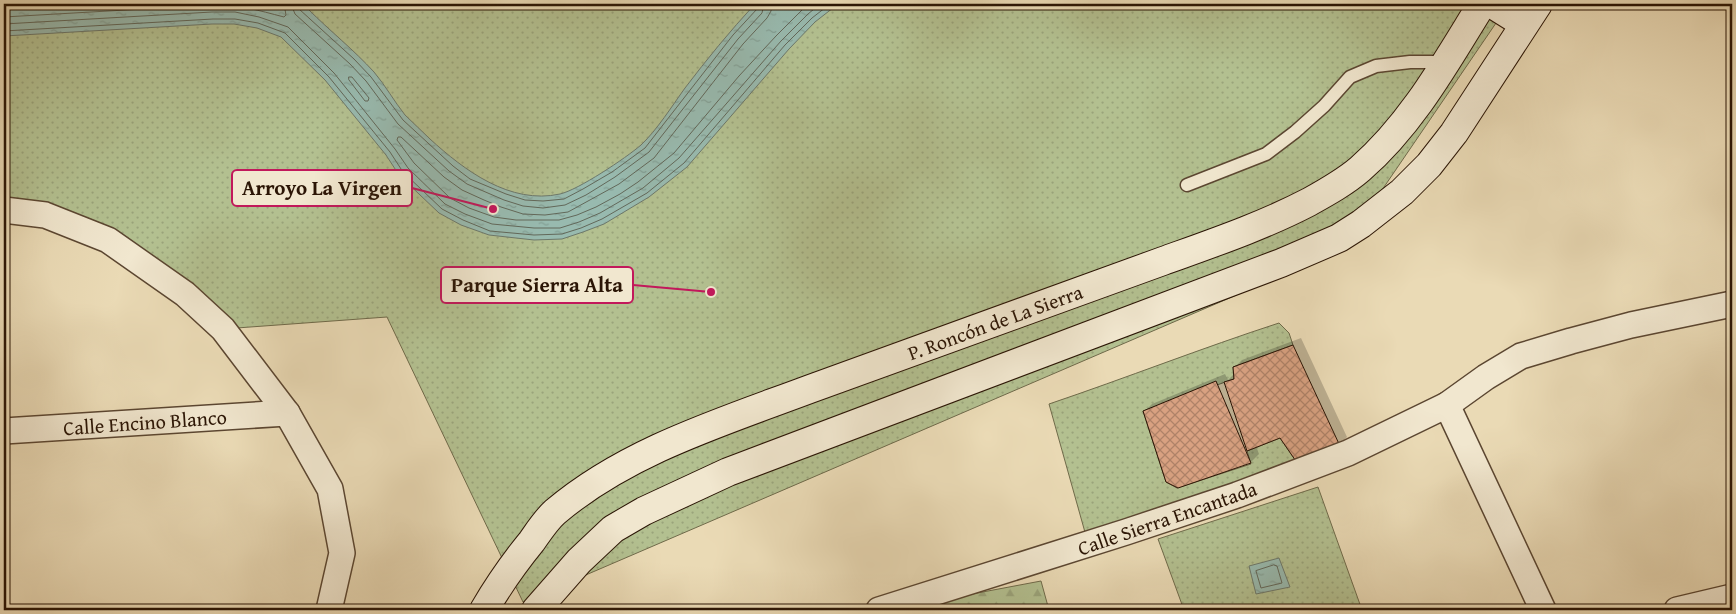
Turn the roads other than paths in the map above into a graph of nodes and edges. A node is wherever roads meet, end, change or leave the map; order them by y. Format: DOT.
graph roads {
  1 [pos="1482,4"];
  2 [pos="1492,4"];
  3 [pos="1531,14"];
  4 [pos="1446,62"];
  5 [pos="1187,186"];
  6 [pos="4,210"];
  7 [pos="1732,304"];
  8 [pos="1447,405"];
  9 [pos="287,413"];
  10 [pos="4,431"];
  11 [pos="1732,597"];
  12 [pos="329,610"];
  13 [pos="484,610"];
  14 [pos="536,610"];
  15 [pos="879,610"];
  16 [pos="1543,610"];
  17 [pos="1677,610"];
  1 -- 4 [label="street, P. Roncón de La Sierra"];
  2 -- 3 [label="street"];
  3 -- 14 [label="street"];
  4 -- 5 [label="lane"];
  4 -- 13 [label="street, P. Roncón de La Sierra"];
  6 -- 9 [label="street"];
  7 -- 8 [label="street, Calle Sierra Encantada"];
  8 -- 15 [label="street, Calle Sierra Encantada"];
  8 -- 16 [label="street"];
  9 -- 10 [label="street, Calle Encino Blanco"];
  9 -- 12 [label="street"];
  11 -- 17 [label="street"];
}
